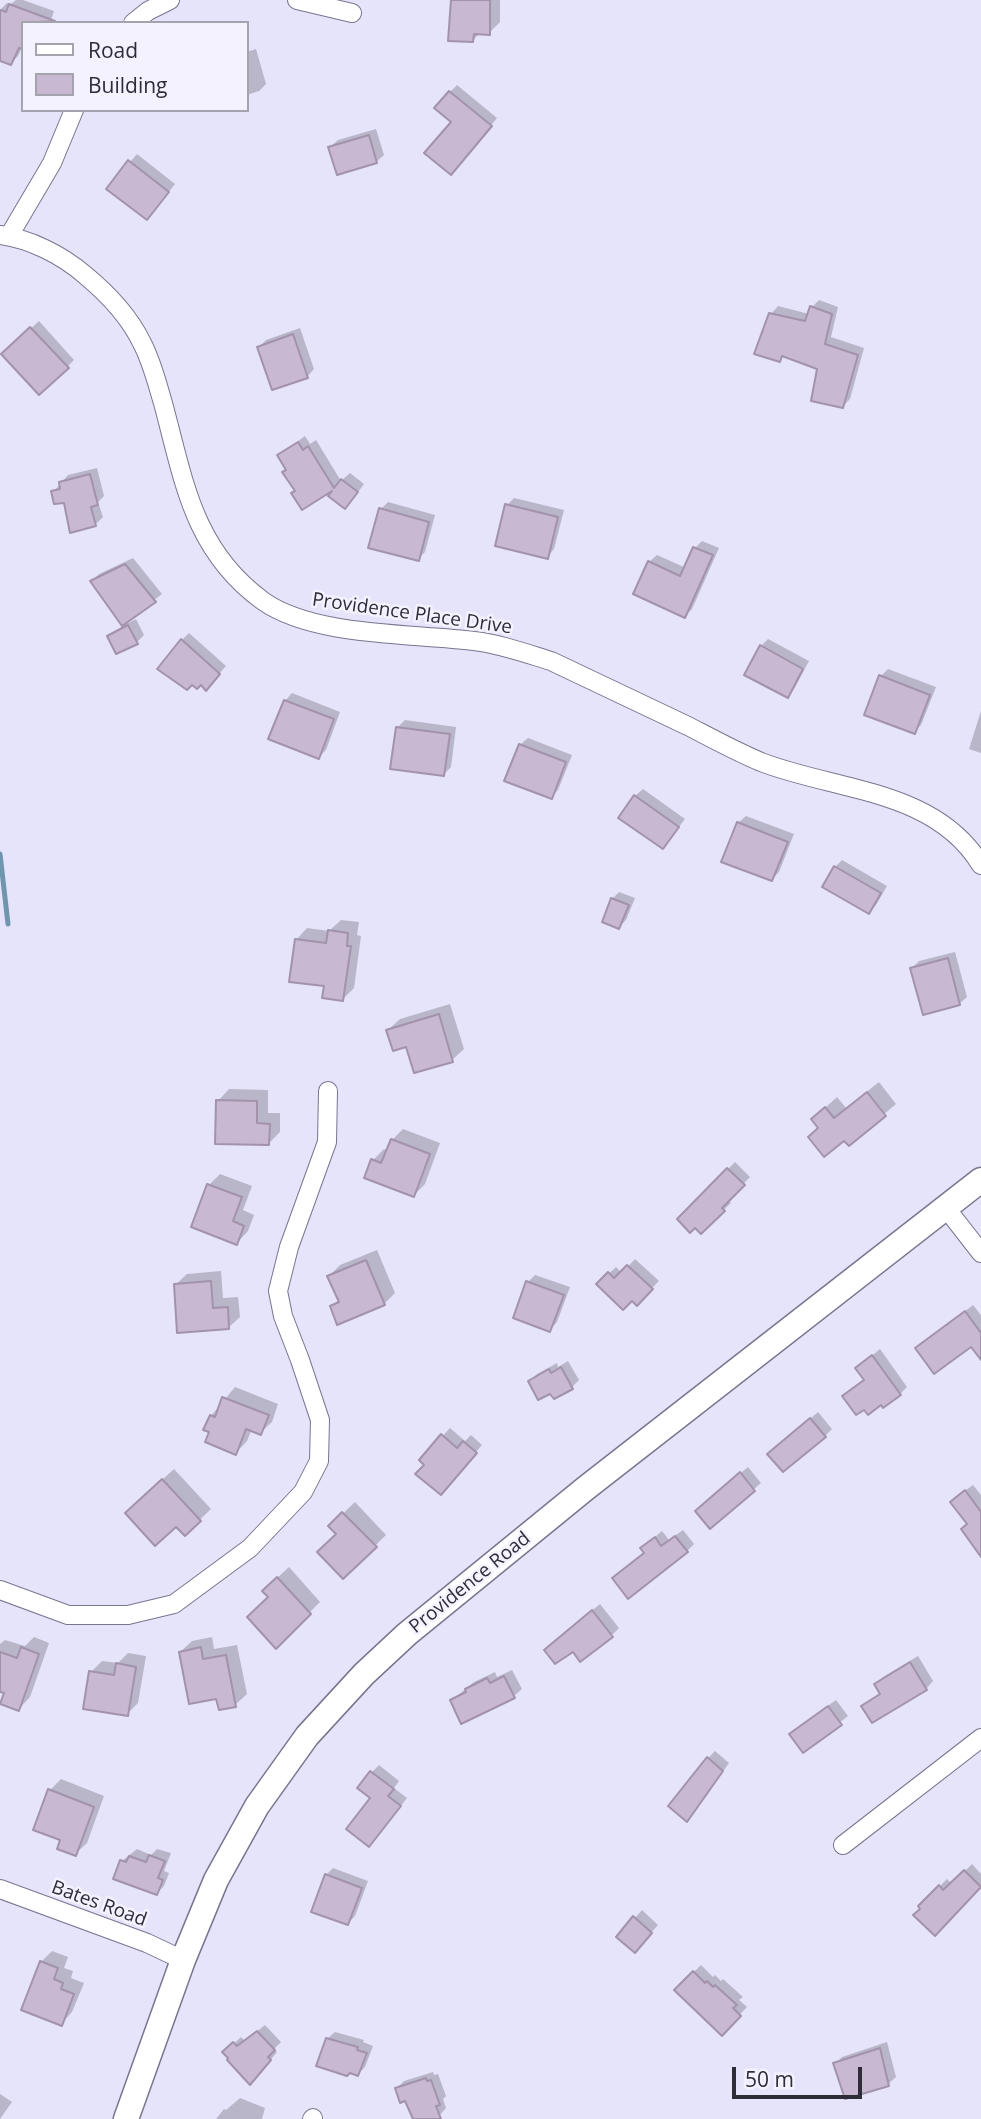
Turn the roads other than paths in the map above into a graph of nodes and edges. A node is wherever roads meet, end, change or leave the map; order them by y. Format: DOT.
graph roads {
  1 [pos="170,0"];
  2 [pos="298,0"];
  3 [pos="352,13"];
  4 [pos="136,21"];
  5 [pos="73,112"];
  6 [pos="4,235"];
  7 [pos="981,865"];
  8 [pos="328,1091"];
  9 [pos="981,1180"];
  10 [pos="946,1208"];
  11 [pos="981,1253"];
  12 [pos="0,1590"];
  13 [pos="981,1738"];
  14 [pos="843,1845"];
  15 [pos="0,1889"];
  16 [pos="183,1960"];
  17 [pos="126,2119"];
  1 -- 4 [label="street"];
  2 -- 3 [label="street"];
  5 -- 6 [label="street"];
  6 -- 7 [label="street, Providence Place Drive"];
  8 -- 12 [label="street"];
  9 -- 10 [label="street, Providence Road"];
  10 -- 11 [label="street"];
  10 -- 16 [label="street, Providence Road"];
  13 -- 14 [label="street"];
  15 -- 16 [label="street, Bates Road"];
  16 -- 17 [label="street, Providence Road"];
}
